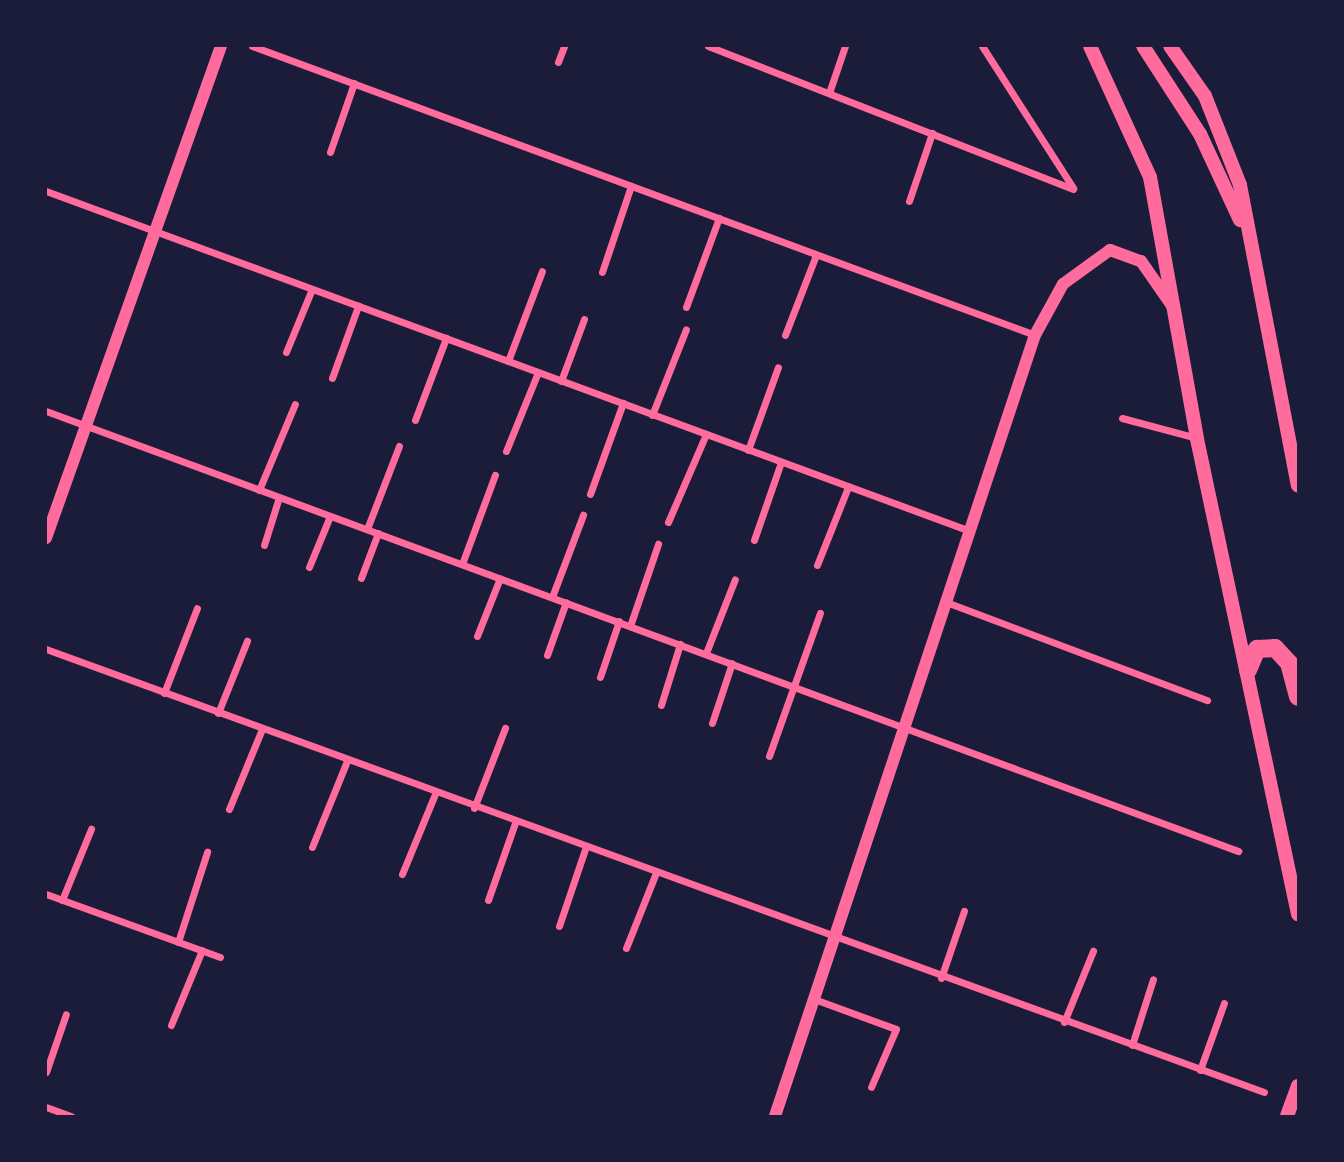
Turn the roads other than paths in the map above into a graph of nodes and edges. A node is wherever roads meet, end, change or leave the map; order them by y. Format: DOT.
graph roads {
  1 [pos="221,46"];
  2 [pos="252,46"];
  3 [pos="564,46"];
  4 [pos="708,46"];
  5 [pos="845,46"];
  6 [pos="982,46"];
  7 [pos="1090,46"];
  8 [pos="1143,46"];
  9 [pos="1170,46"];
  10 [pos="723,48"];
  11 [pos="558,62"];
  12 [pos="354,83"];
  13 [pos="829,93"];
  14 [pos="932,133"];
  15 [pos="330,152"];
  16 [pos="631,186"];
  17 [pos="46,191"];
  18 [pos="909,201"];
  19 [pos="719,218"];
  20 [pos="155,231"];
  21 [pos="1246,234"];
  22 [pos="816,255"];
  23 [pos="542,271"];
  24 [pos="602,272"];
  25 [pos="312,289"];
  26 [pos="358,306"];
  27 [pos="686,307"];
  28 [pos="1174,307"];
  29 [pos="584,319"];
  30 [pos="686,330"];
  31 [pos="785,335"];
  32 [pos="1035,335"];
  33 [pos="446,338"];
  34 [pos="286,352"];
  35 [pos="509,361"];
  36 [pos="778,368"];
  37 [pos="538,372"];
  38 [pos="332,378"];
  39 [pos="561,380"];
  40 [pos="295,404"];
  41 [pos="623,404"];
  42 [pos="46,411"];
  43 [pos="652,415"];
  44 [pos="1122,418"];
  45 [pos="415,420"];
  46 [pos="85,426"];
  47 [pos="706,434"];
  48 [pos="1197,439"];
  49 [pos="400,446"];
  50 [pos="748,450"];
  51 [pos="506,451"];
  52 [pos="781,462"];
  53 [pos="495,475"];
  54 [pos="1298,485"];
  55 [pos="848,487"];
  56 [pos="259,490"];
  57 [pos="590,494"];
  58 [pos="279,497"];
  59 [pos="583,515"];
  60 [pos="330,516"];
  61 [pos="668,522"];
  62 [pos="367,529"];
  63 [pos="970,531"];
  64 [pos="378,533"];
  65 [pos="46,538"];
  66 [pos="754,540"];
  67 [pos="658,544"];
  68 [pos="264,545"];
  69 [pos="462,564"];
  70 [pos="817,565"];
  71 [pos="309,568"];
  72 [pos="361,578"];
  73 [pos="500,578"];
  74 [pos="734,579"];
  75 [pos="552,597"];
  76 [pos="566,602"];
  77 [pos="946,602"];
  78 [pos="197,608"];
  79 [pos="820,613"];
  80 [pos="619,621"];
  81 [pos="630,625"];
  82 [pos="477,636"];
  83 [pos="247,641"];
  84 [pos="680,644"];
  85 [pos="46,649"];
  86 [pos="706,653"];
  87 [pos="547,655"];
  88 [pos="732,663"];
  89 [pos="1248,670"];
  90 [pos="600,677"];
  91 [pos="795,686"];
  92 [pos="164,693"];
  93 [pos="1298,697"];
  94 [pos="1207,700"];
  95 [pos="661,705"];
  96 [pos="218,713"];
  97 [pos="712,723"];
  98 [pos="905,726"];
  99 [pos="505,727"];
  100 [pos="262,729"];
  101 [pos="769,757"];
  102 [pos="347,761"];
  103 [pos="435,794"];
  104 [pos="474,808"];
  105 [pos="229,810"];
  106 [pos="515,823"];
  107 [pos="91,829"];
  108 [pos="312,847"];
  109 [pos="585,849"];
  110 [pos="1238,851"];
  111 [pos="207,852"];
  112 [pos="402,874"];
  113 [pos="655,875"];
  114 [pos="46,894"];
  115 [pos="62,900"];
  116 [pos="488,900"];
  117 [pos="964,911"];
  118 [pos="1298,914"];
  119 [pos="559,926"];
  120 [pos="833,941"];
  121 [pos="178,942"];
  122 [pos="626,948"];
  123 [pos="202,950"];
  124 [pos="1093,951"];
  125 [pos="220,957"];
  126 [pos="941,978"];
  127 [pos="1153,979"];
  128 [pos="814,999"];
  129 [pos="1224,1003"];
  130 [pos="66,1014"];
  131 [pos="1064,1022"];
  132 [pos="172,1025"];
  133 [pos="1132,1045"];
  134 [pos="1200,1070"];
  135 [pos="46,1072"];
  136 [pos="1298,1086"];
  137 [pos="871,1087"];
  138 [pos="1264,1092"];
  139 [pos="46,1107"];
  140 [pos="71,1116"];
  141 [pos="775,1116"];
  142 [pos="1287,1116"];
  1 -- 20 [label="street"];
  2 -- 12 [label="street"];
  3 -- 11 [label="street"];
  4 -- 10 [label="street"];
  5 -- 13 [label="street"];
  6 -- 14 [label="street"];
  7 -- 28 [label="main road"];
  8 -- 21 [label="main road"];
  9 -- 21 [label="main road"];
  10 -- 13 [label="street"];
  12 -- 15 [label="street"];
  12 -- 16 [label="street"];
  13 -- 14 [label="street"];
  14 -- 18 [label="street"];
  16 -- 19 [label="street"];
  16 -- 24 [label="street"];
  17 -- 20 [label="street"];
  19 -- 22 [label="street"];
  19 -- 27 [label="street"];
  20 -- 25 [label="street"];
  20 -- 46 [label="street"];
  21 -- 54 [label="main road"];
  22 -- 31 [label="street"];
  22 -- 32 [label="street"];
  23 -- 35 [label="street"];
  25 -- 26 [label="street"];
  25 -- 34 [label="street"];
  26 -- 33 [label="street"];
  26 -- 38 [label="street"];
  28 -- 32 [label="street"];
  28 -- 48 [label="main road"];
  29 -- 39 [label="street"];
  30 -- 43 [label="street"];
  32 -- 63 [label="street"];
  33 -- 35 [label="street"];
  33 -- 45 [label="street"];
  35 -- 37 [label="street"];
  36 -- 50 [label="street"];
  37 -- 39 [label="street"];
  37 -- 51 [label="street"];
  39 -- 41 [label="street"];
  40 -- 56 [label="street"];
  41 -- 43 [label="street"];
  41 -- 57 [label="street"];
  42 -- 46 [label="street"];
  43 -- 47 [label="street"];
  44 -- 48 [label="street"];
  46 -- 56 [label="street"];
  46 -- 65 [label="street"];
  47 -- 50 [label="street"];
  47 -- 61 [label="street"];
  48 -- 89 [label="main road"];
  49 -- 62 [label="street"];
  50 -- 52 [label="street"];
  52 -- 55 [label="street"];
  52 -- 66 [label="street"];
  53 -- 69 [label="street"];
  55 -- 63 [label="street"];
  55 -- 70 [label="street"];
  56 -- 58 [label="street"];
  58 -- 60 [label="street"];
  58 -- 68 [label="street"];
  59 -- 75 [label="street"];
  60 -- 62 [label="street"];
  60 -- 71 [label="street"];
  62 -- 64 [label="street"];
  63 -- 77 [label="street"];
  64 -- 69 [label="street"];
  64 -- 72 [label="street"];
  67 -- 81 [label="street"];
  69 -- 73 [label="street"];
  73 -- 75 [label="street"];
  73 -- 82 [label="street"];
  74 -- 86 [label="street"];
  75 -- 76 [label="street"];
  76 -- 80 [label="street"];
  76 -- 87 [label="street"];
  77 -- 94 [label="street"];
  77 -- 98 [label="street"];
  78 -- 92 [label="street"];
  79 -- 91 [label="street"];
  80 -- 81 [label="street"];
  80 -- 90 [label="street"];
  81 -- 84 [label="street"];
  83 -- 96 [label="street"];
  84 -- 86 [label="street"];
  84 -- 95 [label="street"];
  85 -- 92 [label="street"];
  86 -- 88 [label="street"];
  88 -- 91 [label="street"];
  88 -- 97 [label="street"];
  89 -- 93 [label="main road"];
  89 -- 118 [label="main road"];
  91 -- 98 [label="street"];
  91 -- 101 [label="street"];
  92 -- 96 [label="street"];
  96 -- 100 [label="street"];
  98 -- 110 [label="street"];
  98 -- 120 [label="street"];
  99 -- 104 [label="street"];
  100 -- 102 [label="street"];
  100 -- 105 [label="street"];
  102 -- 103 [label="street"];
  102 -- 108 [label="street"];
  103 -- 104 [label="street"];
  103 -- 112 [label="street"];
  104 -- 106 [label="street"];
  106 -- 109 [label="street"];
  106 -- 116 [label="street"];
  107 -- 115 [label="street"];
  109 -- 113 [label="street"];
  109 -- 119 [label="street"];
  111 -- 121 [label="street"];
  113 -- 120 [label="street"];
  113 -- 122 [label="street"];
  114 -- 115 [label="street"];
  115 -- 121 [label="street"];
  117 -- 126 [label="street"];
  120 -- 126 [label="street"];
  120 -- 128 [label="street"];
  121 -- 123 [label="street"];
  123 -- 125 [label="street"];
  123 -- 132 [label="street"];
  124 -- 131 [label="street"];
  126 -- 131 [label="street"];
  127 -- 133 [label="street"];
  128 -- 137 [label="street"];
  128 -- 141 [label="street"];
  129 -- 134 [label="street"];
  130 -- 135 [label="street"];
  131 -- 133 [label="street"];
  133 -- 134 [label="street"];
  134 -- 138 [label="street"];
  136 -- 142 [label="main road"];
  139 -- 140 [label="street"];
}
